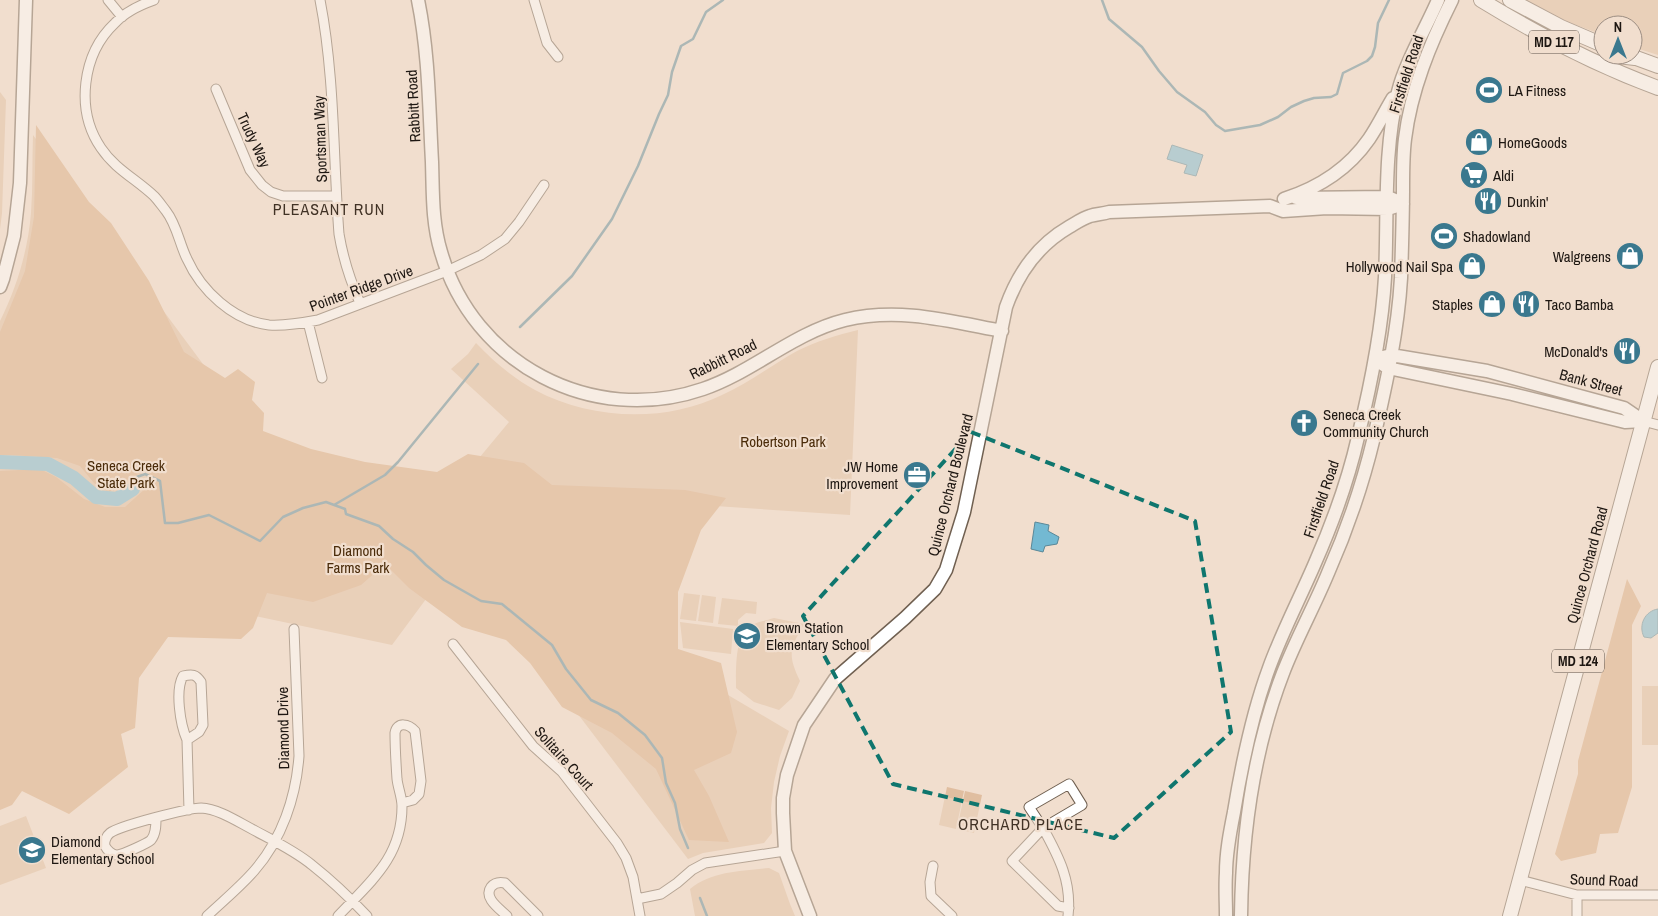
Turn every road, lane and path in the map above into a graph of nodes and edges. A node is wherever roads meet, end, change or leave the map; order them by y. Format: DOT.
graph roads {
  1 [pos="26,0"];
  2 [pos="108,0"];
  3 [pos="154,0"];
  4 [pos="320,0"];
  5 [pos="418,0"];
  6 [pos="534,0"];
  7 [pos="1438,0"];
  8 [pos="1452,0"];
  9 [pos="1481,0"];
  10 [pos="1510,0"];
  11 [pos="122,17"];
  12 [pos="1593,41"];
  13 [pos="1593,50"];
  14 [pos="1572,52"];
  15 [pos="558,56"];
  16 [pos="1643,61"];
  17 [pos="1658,66"];
  18 [pos="1658,88"];
  19 [pos="216,89"];
  20 [pos="1398,89"];
  21 [pos="544,185"];
  22 [pos="336,196"];
  23 [pos="1284,199"];
  24 [pos="1388,203"];
  25 [pos="1402,204"];
  26 [pos="1270,206"];
  27 [pos="447,271"];
  28 [pos="0,287"];
  29 [pos="360,303"];
  30 [pos="308,322"];
  31 [pos="1002,331"];
  32 [pos="1376,360"];
  33 [pos="1390,361"];
  34 [pos="1658,367"];
  35 [pos="322,378"];
  36 [pos="1642,421"];
  37 [pos="1658,425"];
  38 [pos="294,629"];
  39 [pos="453,644"];
  40 [pos="187,740"];
  41 [pos="402,803"];
  42 [pos="189,810"];
  43 [pos="156,818"];
  44 [pos="1043,828"];
  45 [pos="275,842"];
  46 [pos="785,851"];
  47 [pos="933,866"];
  48 [pos="1520,880"];
  49 [pos="1577,895"];
  50 [pos="1658,895"];
  51 [pos="637,899"];
  52 [pos="352,901"];
  53 [pos="1068,912"];
  54 [pos="207,916"];
  55 [pos="338,916"];
  56 [pos="368,916"];
  57 [pos="507,916"];
  58 [pos="538,916"];
  59 [pos="640,916"];
  60 [pos="810,916"];
  61 [pos="952,916"];
  62 [pos="1226,916"];
  63 [pos="1241,916"];
  64 [pos="1510,916"];
  65 [pos="1577,916"];
  1 -- 28 [label="street"];
  2 -- 11 [label="street"];
  3 -- 11 [label="street, Pointer Ridge Drive"];
  4 -- 22 [label="street, Sportsman Way"];
  5 -- 27 [label="street, Rabbitt Road"];
  6 -- 15 [label="street"];
  7 -- 20 [label="street, Firstfield Road"];
  8 -- 25 [label="street, Firstfield Road"];
  9 -- 14 [label="main road, MD 117"];
  10 -- 12 [label="main road, MD 117"];
  11 -- 30 [label="street, Pointer Ridge Drive"];
  13 -- 14 [label="main road"];
  14 -- 18 [label="main road, MD 117"];
  16 -- 17 [label="main road"];
  19 -- 22 [label="street, Trudy Way"];
  20 -- 23 [label="street"];
  20 -- 24 [label="street, Firstfield Road"];
  21 -- 27 [label="street, Pointer Ridge Drive"];
  22 -- 29 [label="street, Sportsman Way"];
  23 -- 24 [label="street, Quince Orchard Boulevard"];
  23 -- 26 [label="street, Quince Orchard Boulevard"];
  24 -- 25 [label="street, Quince Orchard Boulevard"];
  24 -- 26 [label="street, Quince Orchard Boulevard"];
  24 -- 32 [label="street, Firstfield Road"];
  25 -- 33 [label="street, Firstfield Road"];
  26 -- 31 [label="street, Quince Orchard Boulevard"];
  27 -- 29 [label="street, Pointer Ridge Drive"];
  27 -- 31 [label="street, Rabbitt Road"];
  29 -- 30 [label="street, Pointer Ridge Drive"];
  30 -- 35 [label="street"];
  31 -- 46 [label="street, Quince Orchard Boulevard"];
  32 -- 33 [label="street, Bank Street"];
  32 -- 62 [label="street, Firstfield Road"];
  33 -- 36 [label="street, Bank Street"];
  33 -- 63 [label="street, Firstfield Road"];
  34 -- 36 [label="main road, Quince Orchard Road / MD 124"];
  36 -- 37 [label="street"];
  36 -- 48 [label="main road, Quince Orchard Road / MD 124"];
  38 -- 45 [label="street, Diamond Drive"];
  39 -- 51 [label="street, Solitaire Court"];
  40 -- 40 [label="street"];
  40 -- 42 [label="street"];
  41 -- 41 [label="street"];
  41 -- 52 [label="street"];
  42 -- 43 [label="street"];
  42 -- 45 [label="street"];
  43 -- 43 [label="street"];
  44 -- 44 [label="street"];
  44 -- 53 [label="street"];
  44 -- 53 [label="street"];
  45 -- 52 [label="street"];
  45 -- 54 [label="street, Diamond Drive"];
  46 -- 51 [label="street"];
  46 -- 60 [label="street, Quince Orchard Boulevard"];
  47 -- 61 [label="street"];
  48 -- 49 [label="street, Sound Road"];
  48 -- 64 [label="main road, Quince Orchard Road / MD 124"];
  49 -- 50 [label="street, Sound Road"];
  49 -- 65 [label="street"];
  51 -- 59 [label="street, Solitaire Court"];
  52 -- 55 [label="street"];
  52 -- 56 [label="street"];
  57 -- 58 [label="street"];
}
